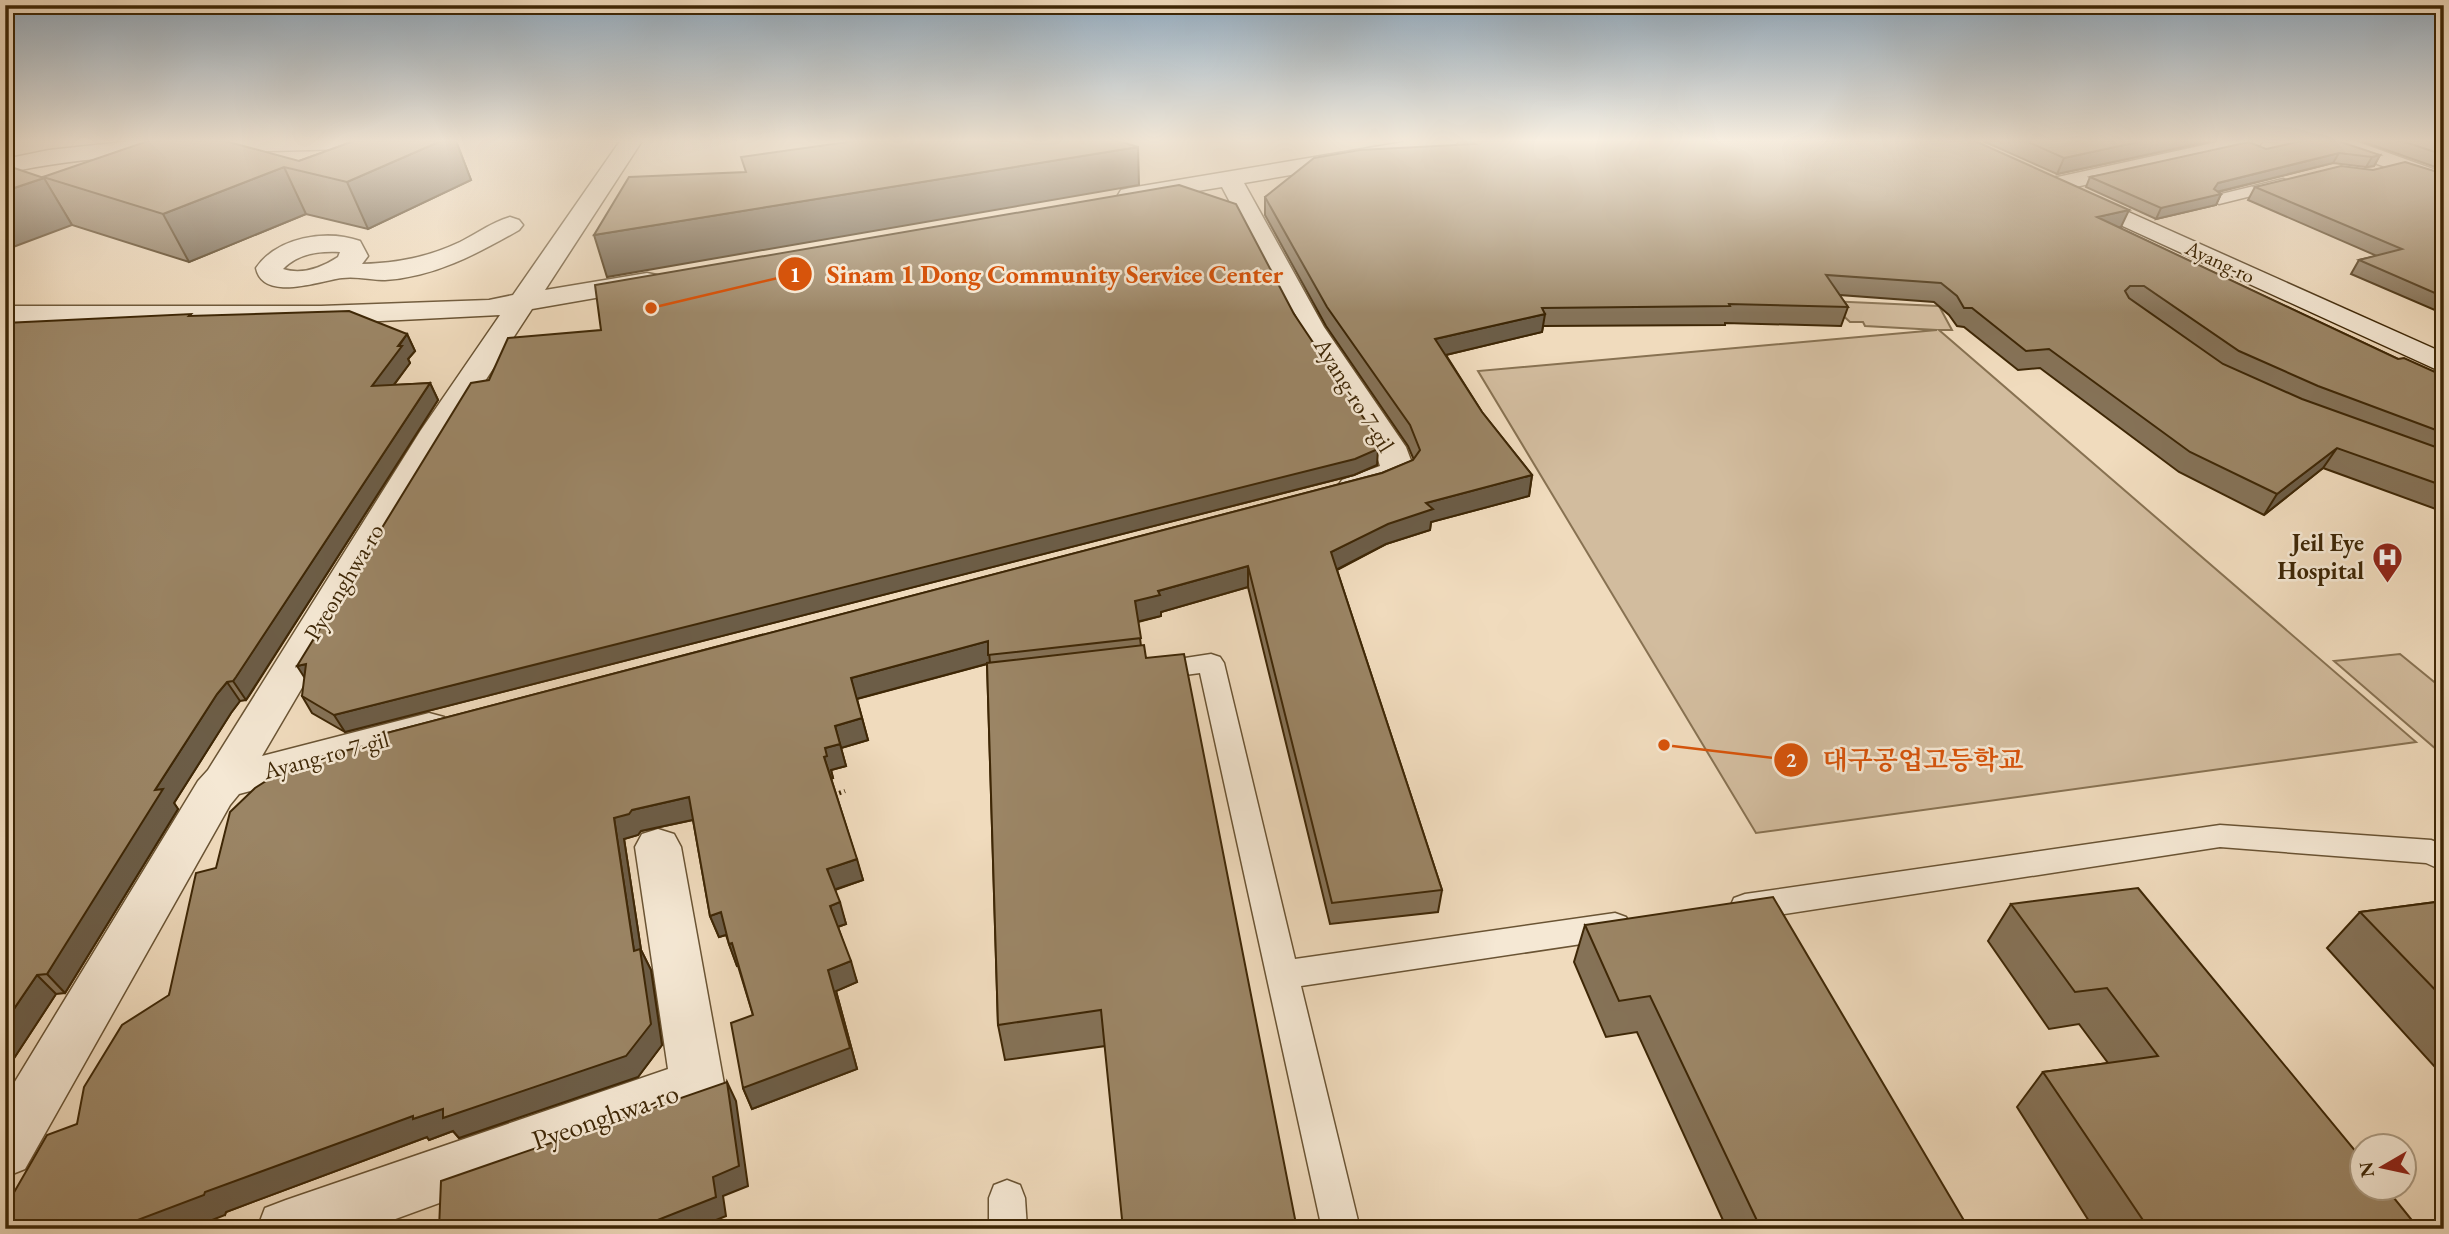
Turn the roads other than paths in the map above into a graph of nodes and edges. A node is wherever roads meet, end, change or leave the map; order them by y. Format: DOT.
graph roads {
  1 [pos="592,199"];
  2 [pos="1114,199"];
  3 [pos="1241,199"];
  4 [pos="2084,199"];
  5 [pos="1106,200"];
  6 [pos="510,225"];
  7 [pos="666,278"];
  8 [pos="522,300"];
  9 [pos="5,315"];
  10 [pos="228,315"];
  11 [pos="2444,364"];
  12 [pos="1327,494"];
  13 [pos="1131,672"];
  14 [pos="466,719"];
  15 [pos="224,782"];
  16 [pos="658,847"];
  17 [pos="2444,859"];
  18 [pos="1724,910"];
  19 [pos="1641,922"];
  20 [pos="1283,975"];
  21 [pos="5,1150"];
  22 [pos="286,1229"];
  23 [pos="1341,1229"];
  1 -- 8 [label="street, Pyeonghwa-ro"];
  2 -- 5 [label="street"];
  3 -- 12 [label="street, Ayang-ro 7-gil"];
  4 -- 11 [label="street, Ayang-ro"];
  6 -- 10 [label="street"];
  7 -- 8 [label="street"];
  8 -- 10 [label="street"];
  8 -- 15 [label="street, Pyeonghwa-ro"];
  9 -- 10 [label="street"];
  13 -- 20 [label="lane"];
  14 -- 15 [label="street, Ayang-ro 7-gil"];
  15 -- 21 [label="street, Pyeonghwa-ro"];
  16 -- 22 [label="street, Pyeonghwa-ro"];
  17 -- 18 [label="lane"];
  19 -- 20 [label="lane"];
  20 -- 23 [label="lane"];
}
